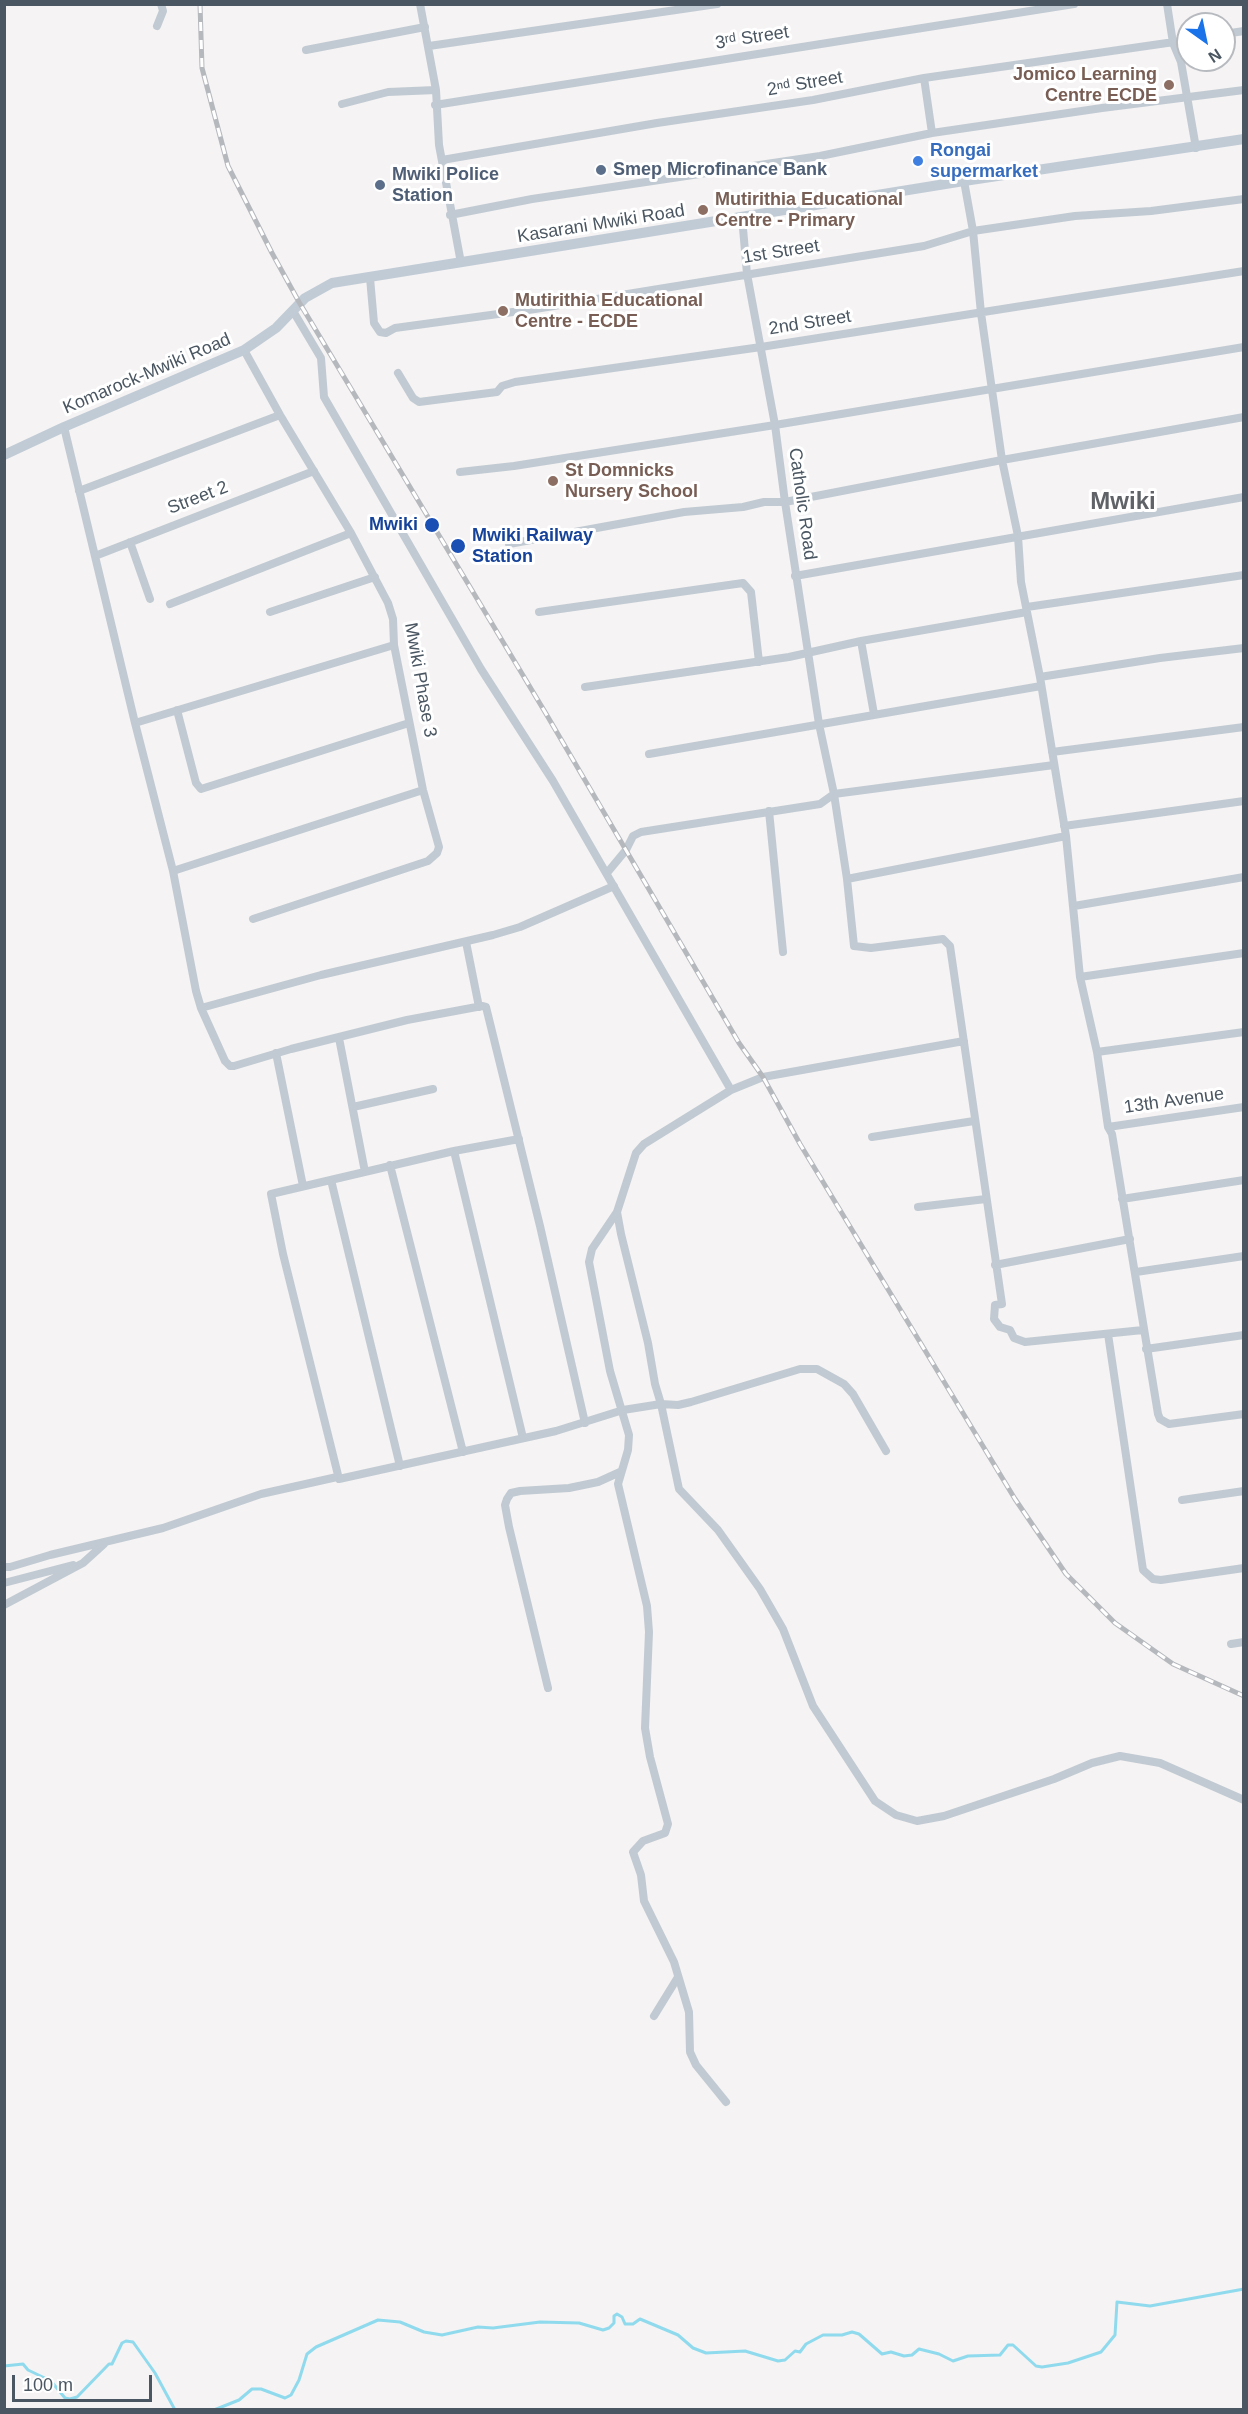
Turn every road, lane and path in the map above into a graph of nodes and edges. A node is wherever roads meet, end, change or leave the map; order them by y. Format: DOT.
graph roads {
  1 [pos="161,4"];
  2 [pos="420,4"];
  3 [pos="717,4"];
  4 [pos="1074,4"];
  5 [pos="1167,4"];
  6 [pos="157,26"];
  7 [pos="425,27"];
  8 [pos="1176,42"];
  9 [pos="1173,43"];
  10 [pos="429,46"];
  11 [pos="306,50"];
  12 [pos="924,78"];
  13 [pos="436,90"];
  14 [pos="1244,90"];
  15 [pos="1186,96"];
  16 [pos="342,104"];
  17 [pos="435,105"];
  18 [pos="932,133"];
  19 [pos="1244,139"];
  20 [pos="1197,147"];
  21 [pos="442,160"];
  22 [pos="964,181"];
  23 [pos="1244,199"];
  24 [pos="450,215"];
  25 [pos="742,218"];
  26 [pos="973,231"];
  27 [pos="460,263"];
  28 [pos="1244,272"];
  29 [pos="747,274"];
  30 [pos="370,278"];
  31 [pos="293,311"];
  32 [pos="981,313"];
  33 [pos="1244,347"];
  34 [pos="761,348"];
  35 [pos="244,350"];
  36 [pos="398,373"];
  37 [pos="993,388"];
  38 [pos="280,415"];
  39 [pos="1244,417"];
  40 [pos="775,425"];
  41 [pos="64,427"];
  42 [pos="4,455"];
  43 [pos="1002,460"];
  44 [pos="314,471"];
  45 [pos="460,472"];
  46 [pos="79,491"];
  47 [pos="1244,496"];
  48 [pos="784,502"];
  49 [pos="351,532"];
  50 [pos="1018,536"];
  51 [pos="130,542"];
  52 [pos="509,544"];
  53 [pos="95,556"];
  54 [pos="1244,575"];
  55 [pos="795,576"];
  56 [pos="375,577"];
  57 [pos="150,599"];
  58 [pos="170,604"];
  59 [pos="1027,609"];
  60 [pos="270,612"];
  61 [pos="539,612"];
  62 [pos="861,641"];
  63 [pos="394,645"];
  64 [pos="1244,648"];
  65 [pos="808,652"];
  66 [pos="759,662"];
  67 [pos="1041,681"];
  68 [pos="585,687"];
  69 [pos="177,710"];
  70 [pos="874,714"];
  71 [pos="135,723"];
  72 [pos="410,723"];
  73 [pos="819,724"];
  74 [pos="1244,727"];
  75 [pos="1052,752"];
  76 [pos="649,754"];
  77 [pos="1054,765"];
  78 [pos="423,790"];
  79 [pos="834,794"];
  80 [pos="1244,801"];
  81 [pos="769,811"];
  82 [pos="1064,826"];
  83 [pos="1066,836"];
  84 [pos="173,871"];
  85 [pos="607,873"];
  86 [pos="1244,877"];
  87 [pos="847,879"];
  88 [pos="614,886"];
  89 [pos="1074,906"];
  90 [pos="253,919"];
  91 [pos="466,942"];
  92 [pos="783,952"];
  93 [pos="1244,952"];
  94 [pos="1080,977"];
  95 [pos="479,1007"];
  96 [pos="201,1008"];
  97 [pos="1244,1032"];
  98 [pos="339,1038"];
  99 [pos="964,1041"];
  100 [pos="1097,1052"];
  101 [pos="276,1053"];
  102 [pos="433,1089"];
  103 [pos="731,1090"];
  104 [pos="354,1107"];
  105 [pos="1244,1107"];
  106 [pos="975,1121"];
  107 [pos="1108,1127"];
  108 [pos="872,1137"];
  109 [pos="519,1139"];
  110 [pos="454,1151"];
  111 [pos="390,1165"];
  112 [pos="365,1172"];
  113 [pos="331,1180"];
  114 [pos="1244,1180"];
  115 [pos="303,1186"];
  116 [pos="986,1199"];
  117 [pos="1122,1199"];
  118 [pos="918,1207"];
  119 [pos="617,1212"];
  120 [pos="1130,1239"];
  121 [pos="1244,1256"];
  122 [pos="995,1265"];
  123 [pos="1136,1272"];
  124 [pos="1143,1330"];
  125 [pos="1108,1334"];
  126 [pos="1244,1335"];
  127 [pos="1146,1349"];
  128 [pos="661,1404"];
  129 [pos="623,1410"];
  130 [pos="1244,1414"];
  131 [pos="585,1423"];
  132 [pos="523,1438"];
  133 [pos="886,1450"];
  134 [pos="462,1452"];
  135 [pos="400,1466"];
  136 [pos="620,1472"];
  137 [pos="338,1477"];
  138 [pos="1244,1491"];
  139 [pos="1182,1500"];
  140 [pos="104,1543"];
  141 [pos="85,1562"];
  142 [pos="4,1567"];
  143 [pos="1244,1568"];
  144 [pos="4,1583"];
  145 [pos="4,1605"];
  146 [pos="1244,1642"];
  147 [pos="1231,1644"];
  148 [pos="548,1688"];
  149 [pos="1244,1800"];
  150 [pos="678,1977"];
  151 [pos="654,2016"];
  152 [pos="726,2102"];
  1 -- 6 [label="street"];
  2 -- 7 [label="street"];
  3 -- 10 [label="street"];
  4 -- 17 [label="street, 3ʳᵈ Street"];
  5 -- 9 [label="street"];
  7 -- 10 [label="street"];
  7 -- 11 [label="street"];
  8 -- 9 [label="street, 2ⁿᵈ Street"];
  9 -- 12 [label="street, 2ⁿᵈ Street"];
  9 -- 15 [label="street"];
  10 -- 13 [label="street"];
  12 -- 18 [label="street"];
  12 -- 21 [label="street, 2ⁿᵈ Street"];
  13 -- 16 [label="street"];
  13 -- 17 [label="street"];
  14 -- 15 [label="street"];
  15 -- 18 [label="street"];
  15 -- 20 [label="street"];
  17 -- 21 [label="street"];
  18 -- 24 [label="street"];
  19 -- 20 [label="main road, Kasarani Mwiki Road"];
  20 -- 22 [label="main road, Kasarani Mwiki Road"];
  21 -- 24 [label="street"];
  22 -- 25 [label="main road, Kasarani Mwiki Road"];
  22 -- 26 [label="street"];
  23 -- 26 [label="street, 1st Street"];
  24 -- 27 [label="street"];
  25 -- 27 [label="main road, Kasarani Mwiki Road"];
  25 -- 29 [label="street, Catholic Road"];
  26 -- 29 [label="street, 1st Street"];
  26 -- 32 [label="street"];
  27 -- 30 [label="main road, Kasarani Mwiki Road"];
  28 -- 32 [label="street, 2nd Street"];
  29 -- 30 [label="street, 1st Street"];
  29 -- 34 [label="street, Catholic Road"];
  30 -- 31 [label="main road, Kasarani Mwiki Road"];
  31 -- 35 [label="main road, Komarock-Mwiki Road"];
  31 -- 85 [label="street"];
  32 -- 34 [label="street, 2nd Street"];
  32 -- 37 [label="street"];
  33 -- 37 [label="street"];
  34 -- 36 [label="street, 2nd Street"];
  34 -- 40 [label="street, Catholic Road"];
  35 -- 38 [label="street, Mwiki Phase 3"];
  35 -- 41 [label="main road, Komarock-Mwiki Road"];
  37 -- 40 [label="street"];
  37 -- 43 [label="street"];
  38 -- 44 [label="street, Mwiki Phase 3"];
  38 -- 46 [label="street"];
  39 -- 43 [label="street"];
  40 -- 45 [label="street"];
  40 -- 48 [label="street, Catholic Road"];
  41 -- 42 [label="main road, Komarock-Mwiki Road"];
  41 -- 46 [label="street"];
  43 -- 48 [label="street"];
  43 -- 50 [label="street"];
  44 -- 49 [label="street, Mwiki Phase 3"];
  44 -- 51 [label="street, Street 2"];
  46 -- 53 [label="street"];
  47 -- 50 [label="street"];
  48 -- 52 [label="street"];
  48 -- 55 [label="street, Catholic Road"];
  49 -- 56 [label="street, Mwiki Phase 3"];
  49 -- 58 [label="street"];
  50 -- 55 [label="street"];
  50 -- 59 [label="street"];
  51 -- 53 [label="street, Street 2"];
  51 -- 57 [label="street"];
  53 -- 71 [label="street"];
  54 -- 59 [label="street"];
  55 -- 65 [label="street, Catholic Road"];
  56 -- 60 [label="street"];
  56 -- 63 [label="street, Mwiki Phase 3"];
  59 -- 62 [label="street"];
  59 -- 67 [label="street"];
  61 -- 66 [label="street"];
  62 -- 65 [label="street"];
  62 -- 70 [label="street"];
  63 -- 69 [label="street"];
  63 -- 72 [label="street, Mwiki Phase 3"];
  64 -- 67 [label="street"];
  65 -- 66 [label="street"];
  65 -- 73 [label="street, Catholic Road"];
  66 -- 68 [label="street"];
  67 -- 70 [label="street"];
  67 -- 75 [label="street"];
  69 -- 71 [label="street"];
  69 -- 72 [label="street"];
  70 -- 73 [label="street"];
  71 -- 84 [label="street"];
  72 -- 78 [label="street, Mwiki Phase 3"];
  73 -- 76 [label="street"];
  73 -- 79 [label="street, Catholic Road"];
  74 -- 75 [label="street"];
  75 -- 77 [label="street"];
  77 -- 79 [label="street"];
  77 -- 82 [label="street"];
  78 -- 84 [label="street"];
  78 -- 90 [label="street, Mwiki Phase 3"];
  79 -- 81 [label="street"];
  79 -- 87 [label="street, Catholic Road"];
  80 -- 82 [label="street"];
  81 -- 85 [label="street"];
  81 -- 92 [label="street"];
  82 -- 83 [label="street"];
  83 -- 87 [label="street"];
  83 -- 89 [label="street"];
  84 -- 96 [label="street"];
  85 -- 88 [label="street"];
  86 -- 89 [label="street"];
  87 -- 99 [label="street, Catholic Road"];
  88 -- 91 [label="street"];
  88 -- 103 [label="street"];
  89 -- 94 [label="street"];
  91 -- 95 [label="street"];
  91 -- 96 [label="street"];
  93 -- 94 [label="street"];
  94 -- 100 [label="street"];
  95 -- 98 [label="street"];
  95 -- 109 [label="street"];
  96 -- 101 [label="street"];
  97 -- 100 [label="street"];
  98 -- 101 [label="street"];
  98 -- 104 [label="street"];
  99 -- 103 [label="street"];
  99 -- 106 [label="street"];
  100 -- 107 [label="street"];
  101 -- 115 [label="street"];
  102 -- 104 [label="street"];
  103 -- 119 [label="street"];
  104 -- 112 [label="street"];
  105 -- 107 [label="street, 13th Avenue"];
  106 -- 108 [label="street"];
  106 -- 116 [label="street"];
  107 -- 117 [label="street"];
  109 -- 110 [label="street"];
  109 -- 131 [label="street"];
  110 -- 111 [label="street"];
  110 -- 132 [label="street"];
  111 -- 112 [label="street"];
  111 -- 134 [label="street"];
  112 -- 113 [label="street"];
  113 -- 115 [label="street"];
  113 -- 135 [label="street"];
  114 -- 117 [label="street"];
  115 -- 137 [label="street"];
  116 -- 118 [label="street"];
  116 -- 122 [label="street"];
  117 -- 120 [label="street"];
  119 -- 128 [label="street"];
  119 -- 129 [label="street"];
  120 -- 122 [label="street"];
  120 -- 123 [label="street"];
  121 -- 123 [label="street"];
  122 -- 125 [label="street"];
  123 -- 124 [label="street"];
  124 -- 125 [label="street"];
  124 -- 127 [label="street"];
  125 -- 143 [label="street"];
  126 -- 127 [label="street"];
  127 -- 130 [label="street"];
  128 -- 129 [label="street"];
  128 -- 133 [label="street"];
  128 -- 149 [label="street"];
  129 -- 131 [label="street"];
  129 -- 136 [label="street"];
  131 -- 132 [label="street"];
  132 -- 134 [label="street"];
  134 -- 135 [label="street"];
  135 -- 137 [label="street"];
  136 -- 148 [label="street"];
  136 -- 150 [label="street"];
  137 -- 140 [label="street"];
  138 -- 139 [label="street"];
  140 -- 141 [label="street"];
  140 -- 142 [label="street"];
  141 -- 144 [label="street"];
  141 -- 145 [label="street"];
  146 -- 147 [label="street"];
  150 -- 151 [label="street"];
  150 -- 152 [label="street"];
}
